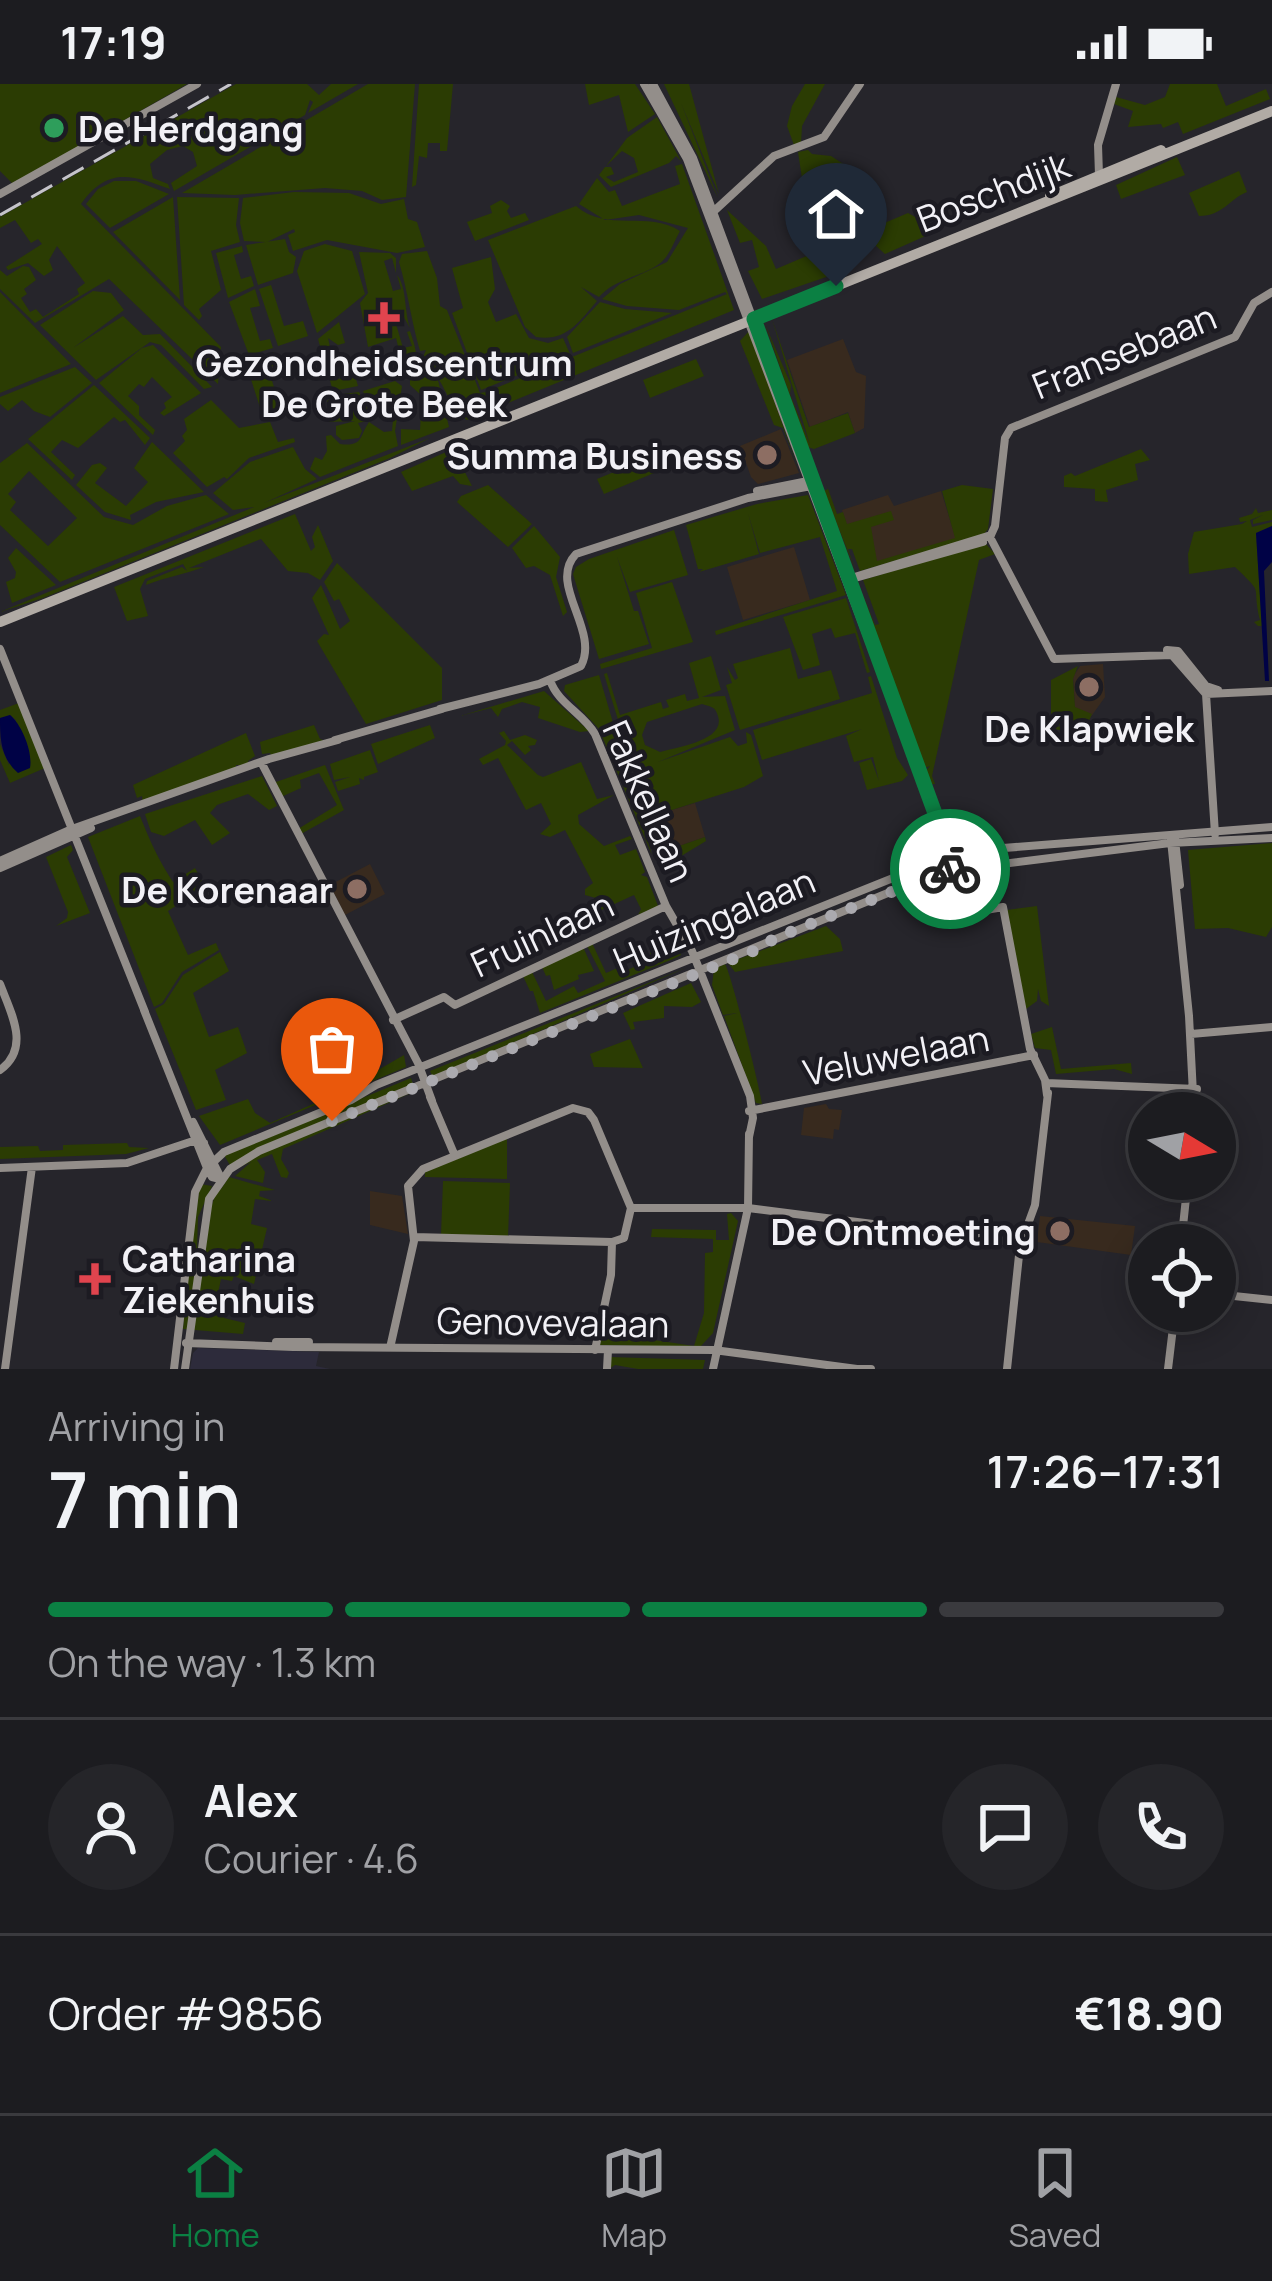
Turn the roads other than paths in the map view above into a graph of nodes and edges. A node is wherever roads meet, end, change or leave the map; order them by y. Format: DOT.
graph roads {
  1 [pos="197,84"];
  2 [pos="648,84"];
  3 [pos="860,84"];
  4 [pos="1116,84"];
  5 [pos="1272,108"];
  6 [pos="1103,178"];
  7 [pos="0,194"];
  8 [pos="714,209"];
  9 [pos="1272,295"];
  10 [pos="750,317"];
  11 [pos="811,482"];
  12 [pos="996,537"];
  13 [pos="849,579"];
  14 [pos="0,619"];
  15 [pos="0,649"];
  16 [pos="551,678"];
  17 [pos="1272,689"];
  18 [pos="1208,691"];
  19 [pos="261,763"];
  20 [pos="1272,827"];
  21 [pos="74,832"];
  22 [pos="1214,835"];
  23 [pos="1272,838"];
  24 [pos="1173,840"];
  25 [pos="948,857"];
  26 [pos="0,865"];
  27 [pos="952,869"];
  28 [pos="666,906"];
  29 [pos="693,959"];
  30 [pos="698,972"];
  31 [pos="0,984"];
  32 [pos="393,1020"];
  33 [pos="1272,1027"];
  34 [pos="1195,1035"];
  35 [pos="1033,1055"];
  36 [pos="419,1069"];
  37 [pos="0,1070"];
  38 [pos="425,1084"];
  39 [pos="1050,1086"];
  40 [pos="1196,1090"];
  41 [pos="752,1110"];
  42 [pos="200,1138"];
  43 [pos="455,1156"];
  44 [pos="211,1164"];
  45 [pos="32,1167"];
  46 [pos="0,1168"];
  47 [pos="221,1179"];
  48 [pos="631,1208"];
  49 [pos="746,1210"];
  50 [pos="414,1237"];
  51 [pos="613,1242"];
  52 [pos="1021,1243"];
  53 [pos="1236,1296"];
  54 [pos="1272,1300"];
  55 [pos="1171,1332"];
  56 [pos="185,1341"];
  57 [pos="391,1345"];
  58 [pos="596,1350"];
  59 [pos="608,1350"];
  60 [pos="718,1353"];
  61 [pos="1166,1366"];
  62 [pos="5,1369"];
  63 [pos="174,1369"];
  64 [pos="185,1369"];
  65 [pos="607,1369"];
  66 [pos="712,1369"];
  67 [pos="857,1369"];
  68 [pos="871,1369"];
  69 [pos="1006,1369"];
  1 -- 7 [label="street"];
  2 -- 8 [label="street"];
  3 -- 8 [label="street"];
  4 -- 6 [label="street"];
  5 -- 6 [label="main road, Boschdijk"];
  6 -- 10 [label="main road, Boschdijk"];
  8 -- 10 [label="street"];
  9 -- 12 [label="street, Fransebaan"];
  10 -- 11 [label="street"];
  10 -- 14 [label="main road, Boschdijk"];
  11 -- 13 [label="street"];
  11 -- 16 [label="street"];
  12 -- 13 [label="street"];
  12 -- 18 [label="street"];
  13 -- 25 [label="street"];
  15 -- 21 [label="street"];
  16 -- 19 [label="street"];
  16 -- 28 [label="street, Fakkellaan"];
  17 -- 18 [label="street"];
  18 -- 22 [label="street"];
  19 -- 21 [label="street"];
  19 -- 32 [label="street"];
  20 -- 22 [label="street, Huizingalaan"];
  21 -- 26 [label="street"];
  21 -- 42 [label="street"];
  22 -- 23 [label="street, Huizingalaan"];
  22 -- 24 [label="street, Huizingalaan"];
  24 -- 25 [label="street, Huizingalaan"];
  24 -- 27 [label="street, Huizingalaan"];
  24 -- 34 [label="street"];
  25 -- 27 [label="street"];
  25 -- 29 [label="street, Huizingalaan"];
  27 -- 30 [label="street, Huizingalaan"];
  27 -- 35 [label="street"];
  28 -- 29 [label="street, Fakkellaan"];
  28 -- 32 [label="street, Fruinlaan"];
  29 -- 30 [label="street, Fakkellaan"];
  29 -- 36 [label="street, Huizingalaan"];
  30 -- 38 [label="street, Huizingalaan"];
  30 -- 41 [label="street, Fakkellaan"];
  31 -- 37 [label="street"];
  32 -- 36 [label="street"];
  33 -- 34 [label="street"];
  34 -- 40 [label="street"];
  35 -- 39 [label="street"];
  35 -- 41 [label="street, Veluwelaan"];
  36 -- 38 [label="street"];
  36 -- 44 [label="street, Huizingalaan"];
  38 -- 43 [label="street"];
  38 -- 47 [label="street, Huizingalaan"];
  39 -- 40 [label="street"];
  39 -- 52 [label="street"];
  41 -- 49 [label="street, Fakkellaan"];
  42 -- 44 [label="street"];
  42 -- 45 [label="street"];
  43 -- 48 [label="street"];
  43 -- 50 [label="street"];
  44 -- 47 [label="street"];
  44 -- 56 [label="street"];
  45 -- 46 [label="street"];
  45 -- 62 [label="street"];
  47 -- 56 [label="street"];
  48 -- 49 [label="street"];
  48 -- 51 [label="street"];
  49 -- 52 [label="street"];
  49 -- 60 [label="street, Fakkellaan"];
  50 -- 51 [label="street"];
  50 -- 57 [label="street"];
  51 -- 58 [label="street"];
  52 -- 69 [label="street"];
  53 -- 54 [label="street"];
  55 -- 61 [label="street"];
  56 -- 57 [label="street, Genovevalaan"];
  56 -- 63 [label="street"];
  56 -- 64 [label="street"];
  57 -- 58 [label="street, Genovevalaan"];
  58 -- 59 [label="street, Genovevalaan"];
  59 -- 60 [label="street, Genovevalaan"];
  59 -- 65 [label="street"];
  60 -- 66 [label="street, Fakkellaan"];
  60 -- 67 [label="street, Genovevalaan"];
  67 -- 68 [label="street, Genovevalaan"];
}
